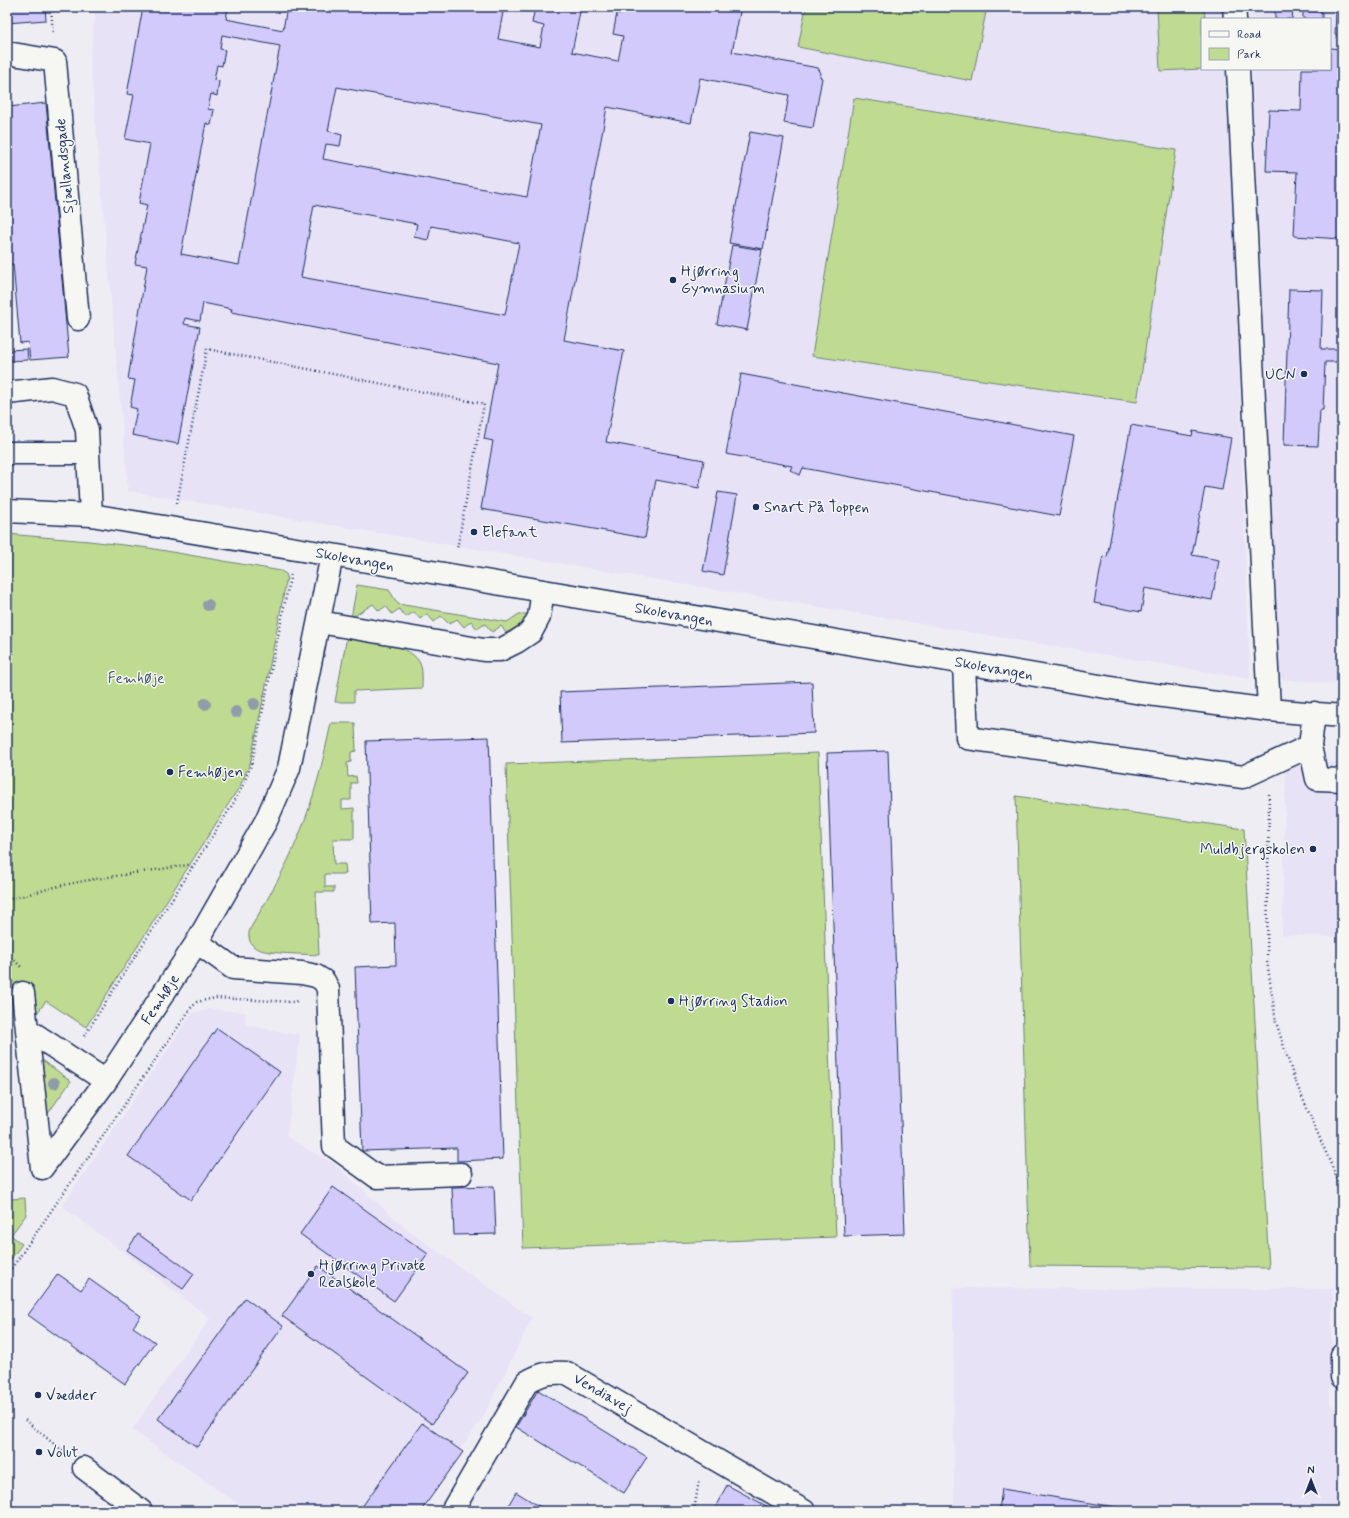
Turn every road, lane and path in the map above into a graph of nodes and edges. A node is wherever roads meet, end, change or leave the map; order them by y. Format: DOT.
graph roads {
  1 [pos="1234,7"];
  2 [pos="1235,18"];
  3 [pos="7,53"];
  4 [pos="1238,70"];
  5 [pos="78,319"];
  6 [pos="7,393"];
  7 [pos="7,453"];
  8 [pos="87,453"];
  9 [pos="7,511"];
  10 [pos="91,516"];
  11 [pos="172,529"];
  12 [pos="296,549"];
  13 [pos="332,555"];
  14 [pos="452,576"];
  15 [pos="543,591"];
  16 [pos="318,622"];
  17 [pos="964,663"];
  18 [pos="1269,710"];
  19 [pos="1314,713"];
  20 [pos="1342,716"];
  21 [pos="1310,746"];
  22 [pos="1269,765"];
  23 [pos="1342,780"];
  24 [pos="192,867"];
  25 [pos="7,900"];
  26 [pos="197,942"];
  27 [pos="23,993"];
  28 [pos="304,998"];
  29 [pos="28,1030"];
  30 [pos="71,1058"];
  31 [pos="106,1081"];
  32 [pos="461,1174"];
  33 [pos="1342,1190"];
  34 [pos="7,1275"];
  35 [pos="1342,1355"];
  36 [pos="1342,1377"];
  37 [pos="25,1420"];
  38 [pos="84,1468"];
  39 [pos="141,1511"];
  40 [pos="452,1511"];
  41 [pos="804,1511"];
  1 -- 2 [label="street"];
  3 -- 5 [label="street, Sjællandsgade"];
  4 -- 18 [label="street"];
  6 -- 8 [label="street"];
  7 -- 8 [label="street"];
  8 -- 10 [label="street"];
  9 -- 10 [label="street, Skolevangen"];
  10 -- 11 [label="street, Skolevangen"];
  11 -- 12 [label="street, Skolevangen"];
  11 -- 14 [label="path"];
  12 -- 13 [label="street, Skolevangen"];
  12 -- 24 [label="path"];
  13 -- 14 [label="street, Skolevangen"];
  13 -- 16 [label="street, Femhøje"];
  14 -- 15 [label="street, Skolevangen"];
  15 -- 16 [label="street"];
  15 -- 17 [label="street, Skolevangen"];
  16 -- 26 [label="street, Femhøje"];
  17 -- 18 [label="street, Skolevangen"];
  17 -- 22 [label="street"];
  18 -- 19 [label="street, Skolevangen"];
  19 -- 20 [label="street, Skolevangen"];
  19 -- 21 [label="street"];
  21 -- 22 [label="street"];
  21 -- 23 [label="street"];
  22 -- 33 [label="path"];
  24 -- 25 [label="path"];
  24 -- 30 [label="path"];
  26 -- 31 [label="street, Femhøje"];
  26 -- 32 [label="street"];
  27 -- 29 [label="street, Femhøje"];
  28 -- 34 [label="path"];
  29 -- 30 [label="street"];
  29 -- 31 [label="street, Femhøje"];
  30 -- 31 [label="street"];
  35 -- 36 [label="street"];
  37 -- 38 [label="path"];
  38 -- 39 [label="street"];
  40 -- 41 [label="street, Vendiavej"];
}
